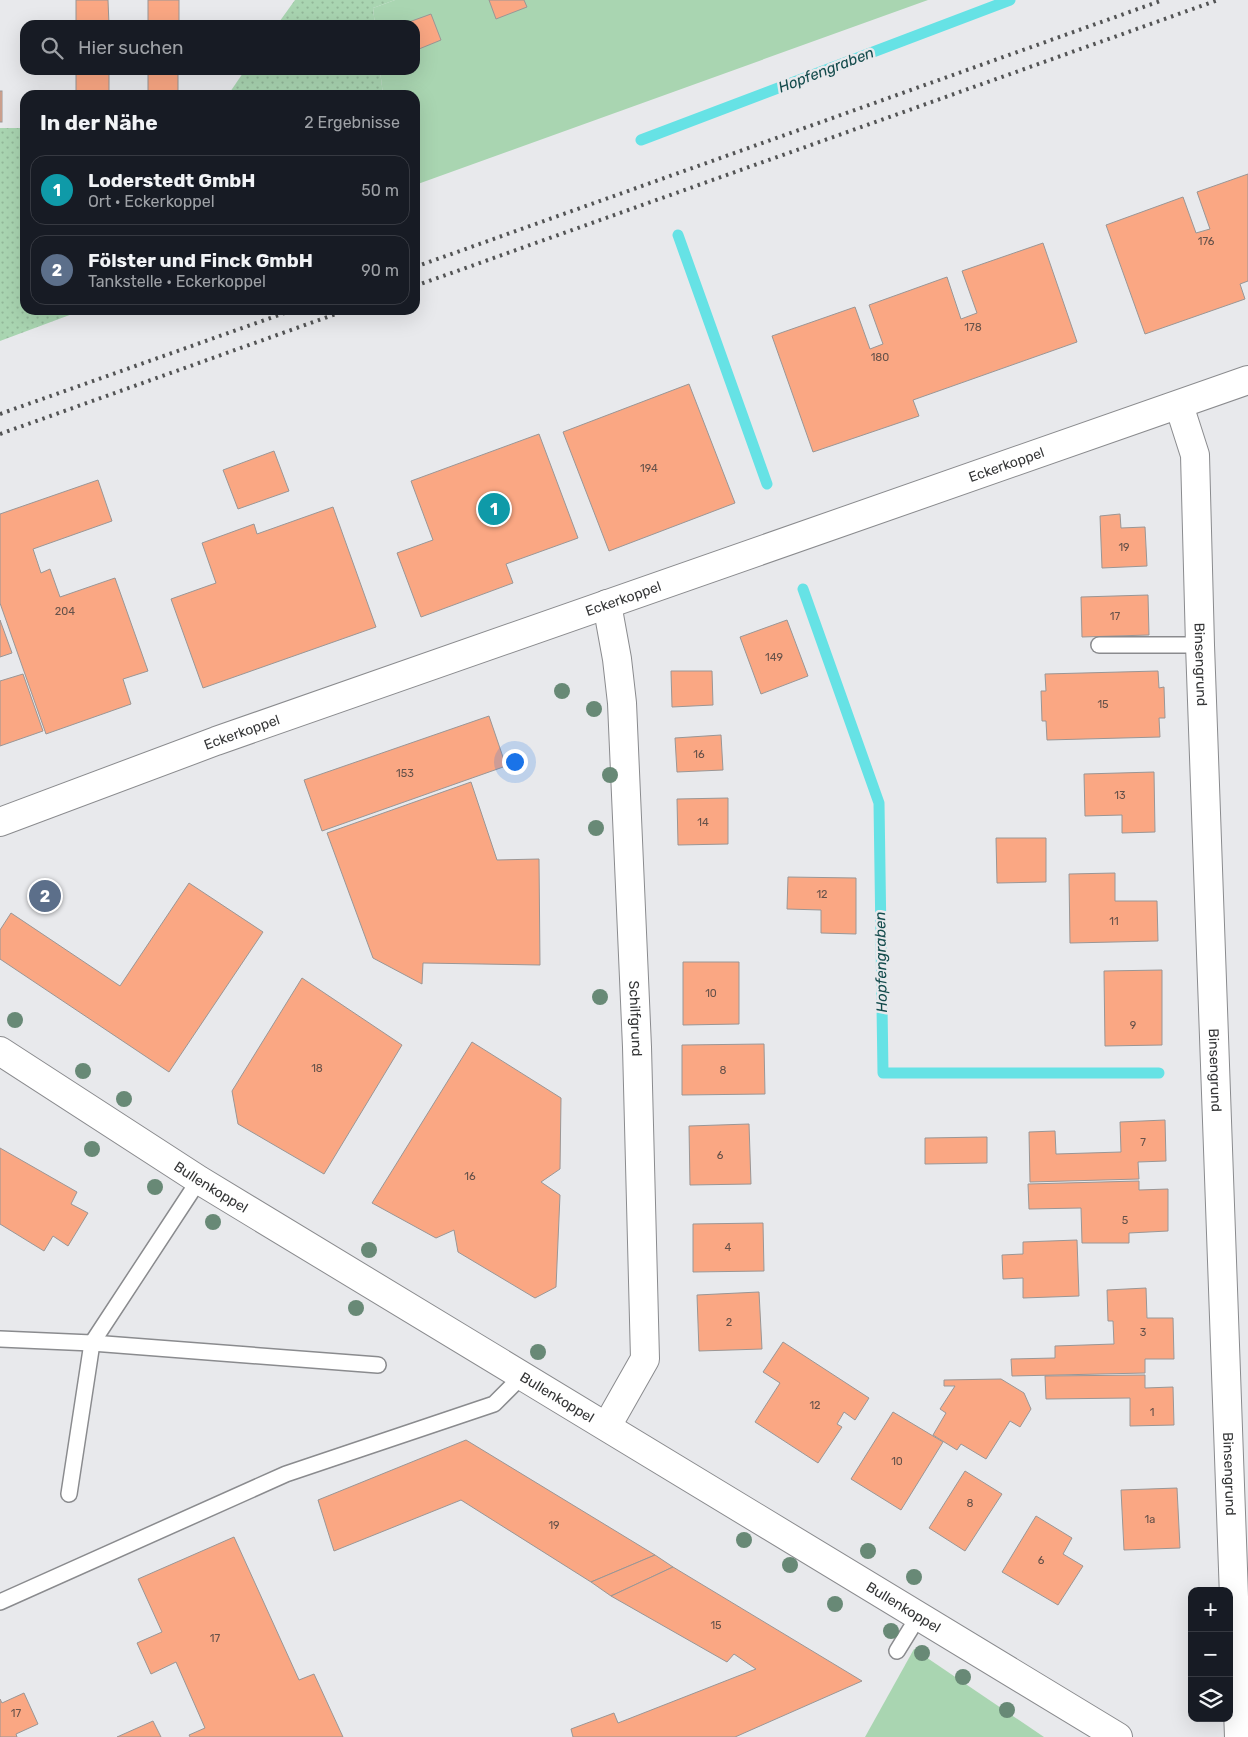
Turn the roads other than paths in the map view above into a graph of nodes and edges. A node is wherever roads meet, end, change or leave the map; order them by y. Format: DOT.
graph roads {
  1 [pos="1248,380"];
  2 [pos="1179,405"];
  3 [pos="607,604"];
  4 [pos="1099,645"];
  5 [pos="1200,645"];
  6 [pos="0,822"];
  7 [pos="0,1051"];
  8 [pos="199,1180"];
  9 [pos="0,1339"];
  10 [pos="92,1343"];
  11 [pos="378,1365"];
  12 [pos="522,1376"];
  13 [pos="607,1426"];
  14 [pos="69,1494"];
  15 [pos="0,1602"];
  16 [pos="918,1617"];
  17 [pos="897,1651"];
  18 [pos="1118,1737"];
  19 [pos="1239,1737"];
  1 -- 2 [label="street, Eckerkoppel"];
  2 -- 3 [label="street, Eckerkoppel"];
  2 -- 5 [label="street, Binsengrund"];
  3 -- 6 [label="street, Eckerkoppel"];
  3 -- 13 [label="street, Schilfgrund"];
  4 -- 5 [label="lane"];
  5 -- 19 [label="street, Binsengrund"];
  7 -- 8 [label="street, Bullenkoppel"];
  8 -- 10 [label="lane"];
  8 -- 12 [label="street, Bullenkoppel"];
  9 -- 10 [label="lane"];
  10 -- 11 [label="lane"];
  10 -- 14 [label="lane"];
  12 -- 13 [label="street, Bullenkoppel"];
  12 -- 15 [label="lane"];
  13 -- 16 [label="street, Bullenkoppel"];
  16 -- 17 [label="lane"];
  16 -- 18 [label="street, Bullenkoppel"];
}
